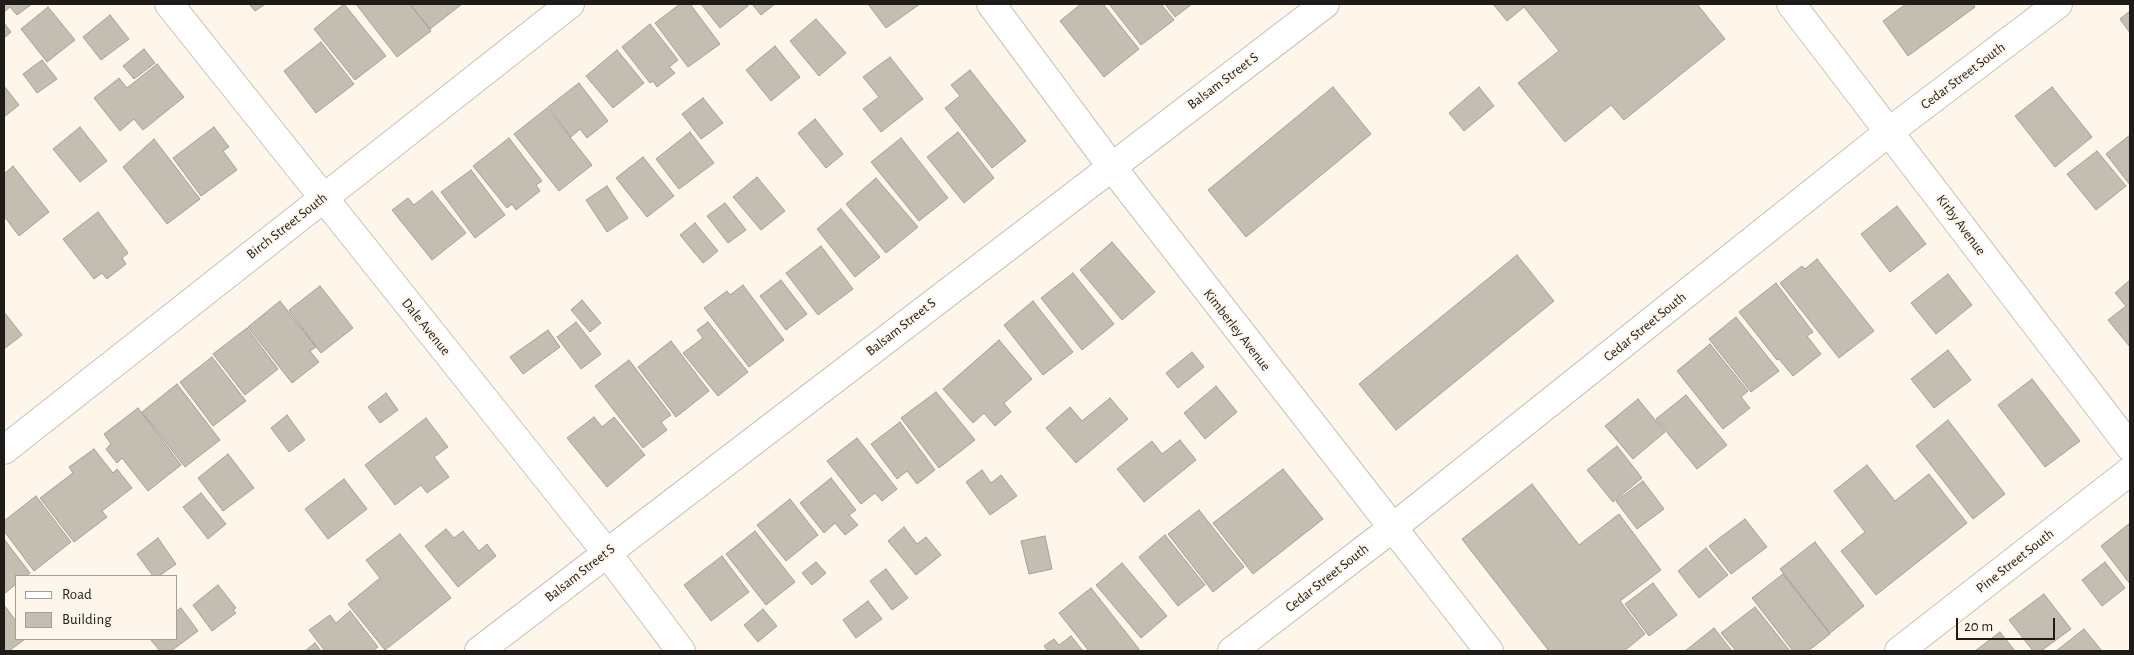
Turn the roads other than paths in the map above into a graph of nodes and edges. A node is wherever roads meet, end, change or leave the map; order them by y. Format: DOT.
graph roads {
  1 [pos="170,4"];
  2 [pos="570,4"];
  3 [pos="991,4"];
  4 [pos="1325,4"];
  5 [pos="1790,4"];
  6 [pos="2058,4"];
  7 [pos="1890,131"];
  8 [pos="1111,166"];
  9 [pos="323,198"];
  10 [pos="2130,447"];
  11 [pos="4,450"];
  12 [pos="2130,471"];
  13 [pos="1392,529"];
  14 [pos="607,553"];
  15 [pos="479,651"];
  16 [pos="681,651"];
  17 [pos="1232,651"];
  18 [pos="1489,651"];
  19 [pos="1899,651"];
  1 -- 9 [label="street, Dale Avenue"];
  2 -- 9 [label="street, Birch Street South"];
  3 -- 8 [label="street, Kimberley Avenue"];
  4 -- 8 [label="street, Balsam Street S"];
  5 -- 7 [label="street, Kirby Avenue"];
  6 -- 7 [label="street, Cedar Street South"];
  7 -- 10 [label="street, Kirby Avenue"];
  7 -- 13 [label="street, Cedar Street South"];
  8 -- 13 [label="street, Kimberley Avenue"];
  8 -- 14 [label="street, Balsam Street S"];
  9 -- 11 [label="street, Birch Street South"];
  9 -- 14 [label="street, Dale Avenue"];
  12 -- 19 [label="street, Pine Street South"];
  13 -- 17 [label="street, Cedar Street South"];
  13 -- 18 [label="street, Kimberley Avenue"];
  14 -- 15 [label="street, Balsam Street S"];
  14 -- 16 [label="street, Dale Avenue"];
}
